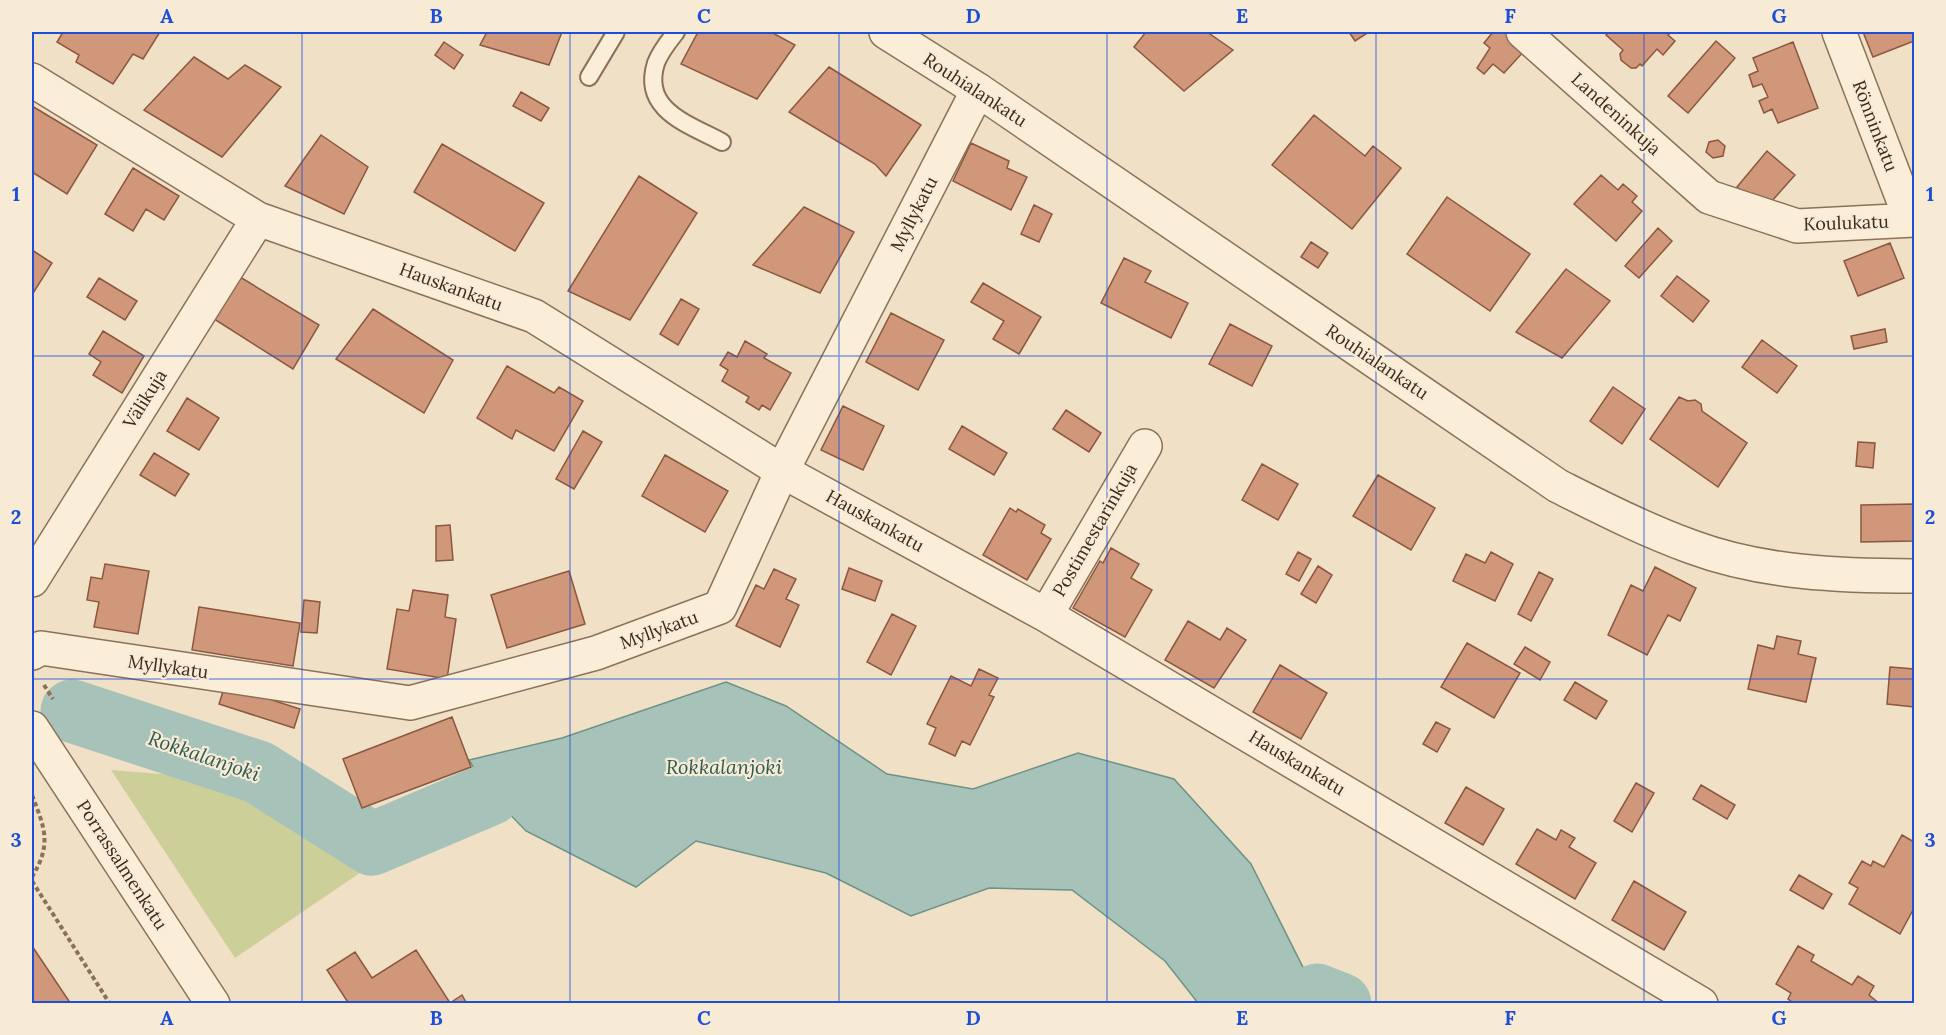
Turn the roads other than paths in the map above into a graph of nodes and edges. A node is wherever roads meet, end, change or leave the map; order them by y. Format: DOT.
graph roads {
  1 [pos="616,32"];
  2 [pos="676,32"];
  3 [pos="886,32"];
  4 [pos="1523,32"];
  5 [pos="1839,32"];
  6 [pos="589,77"];
  7 [pos="32,80"];
  8 [pos="978,90"];
  9 [pos="722,142"];
  10 [pos="1709,197"];
  11 [pos="258,219"];
  12 [pos="1913,220"];
  13 [pos="1145,446"];
  14 [pos="782,471"];
  15 [pos="1914,576"];
  16 [pos="32,580"];
  17 [pos="1046,615"];
  18 [pos="32,653"];
  19 [pos="32,728"];
  20 [pos="213,1004"];
  21 [pos="1701,1004"];
  1 -- 6 [label="lane"];
  2 -- 9 [label="lane"];
  3 -- 8 [label="street, Rouhialankatu"];
  4 -- 10 [label="street, Landeninkuja"];
  5 -- 12 [label="street, Rönninkatu"];
  7 -- 11 [label="street, Hauskankatu"];
  8 -- 14 [label="street, Myllykatu"];
  8 -- 15 [label="street, Rouhialankatu"];
  10 -- 12 [label="street, Koulukatu"];
  11 -- 14 [label="street, Hauskankatu"];
  11 -- 16 [label="street, Välikuja"];
  13 -- 17 [label="street, Postimestarinkuja"];
  14 -- 17 [label="street, Hauskankatu"];
  14 -- 18 [label="street, Myllykatu"];
  17 -- 21 [label="street, Hauskankatu"];
  19 -- 20 [label="street, Porrassalmenkatu"];
}
